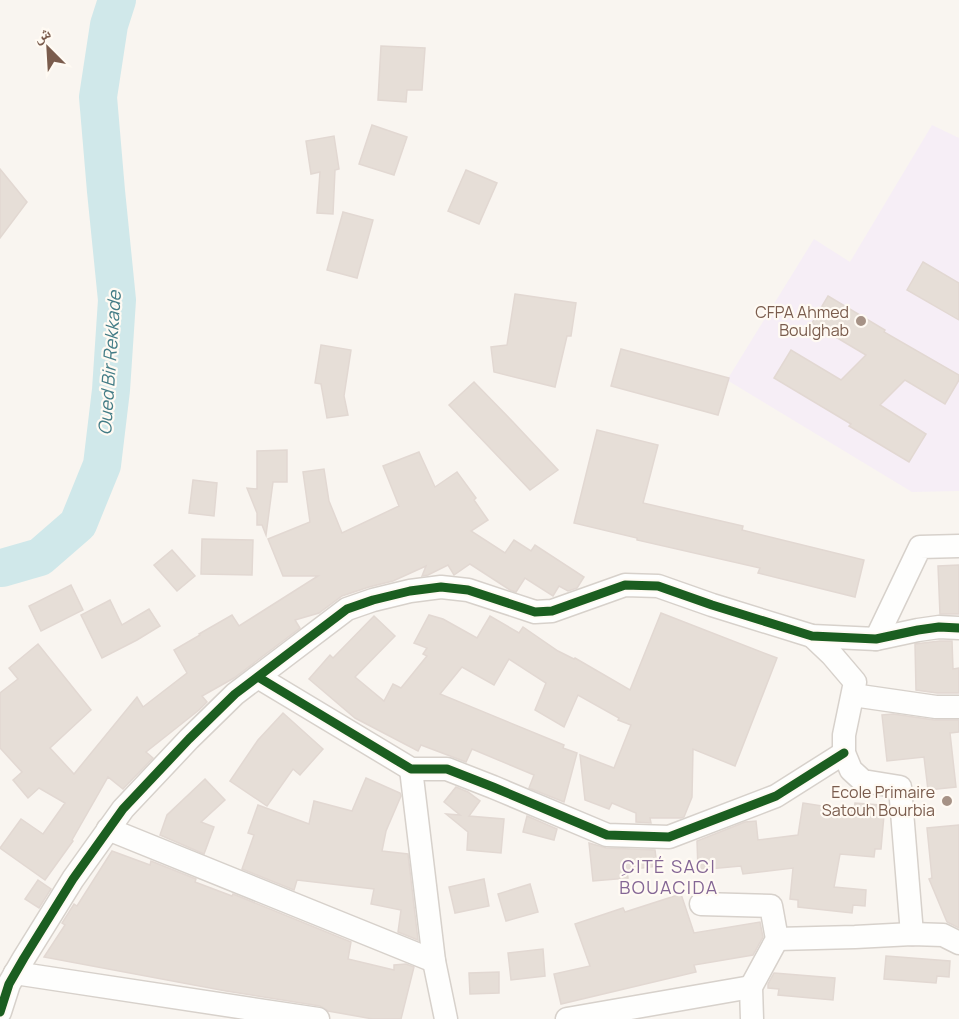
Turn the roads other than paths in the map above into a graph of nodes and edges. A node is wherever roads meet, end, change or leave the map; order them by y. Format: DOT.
graph roads {
  1 [pos="959,546"];
  2 [pos="959,628"];
  3 [pos="812,636"];
  4 [pos="876,639"];
  5 [pos="258,677"];
  6 [pos="854,695"];
  7 [pos="959,707"];
  8 [pos="844,753"];
  9 [pos="411,769"];
  10 [pos="108,829"];
  11 [pos="700,904"];
  12 [pos="912,934"];
  13 [pos="777,939"];
  14 [pos="959,943"];
  15 [pos="434,961"];
  16 [pos="15,972"];
  17 [pos="751,987"];
  18 [pos="0,1012"];
  19 [pos="318,1019"];
  20 [pos="446,1019"];
  21 [pos="567,1019"];
  22 [pos="752,1019"];
  1 -- 4 [label="street"];
  2 -- 4 [label="street"];
  3 -- 4 [label="street"];
  3 -- 5 [label="street"];
  3 -- 6 [label="street"];
  5 -- 9 [label="street"];
  5 -- 10 [label="street"];
  6 -- 7 [label="street"];
  6 -- 8 [label="street"];
  8 -- 9 [label="street"];
  8 -- 12 [label="street"];
  9 -- 15 [label="street"];
  10 -- 15 [label="street"];
  10 -- 16 [label="street"];
  11 -- 13 [label="street"];
  12 -- 13 [label="street"];
  12 -- 14 [label="street"];
  13 -- 17 [label="street"];
  15 -- 20 [label="street"];
  16 -- 18 [label="street"];
  16 -- 19 [label="street"];
  17 -- 21 [label="street"];
  17 -- 22 [label="street"];
}
